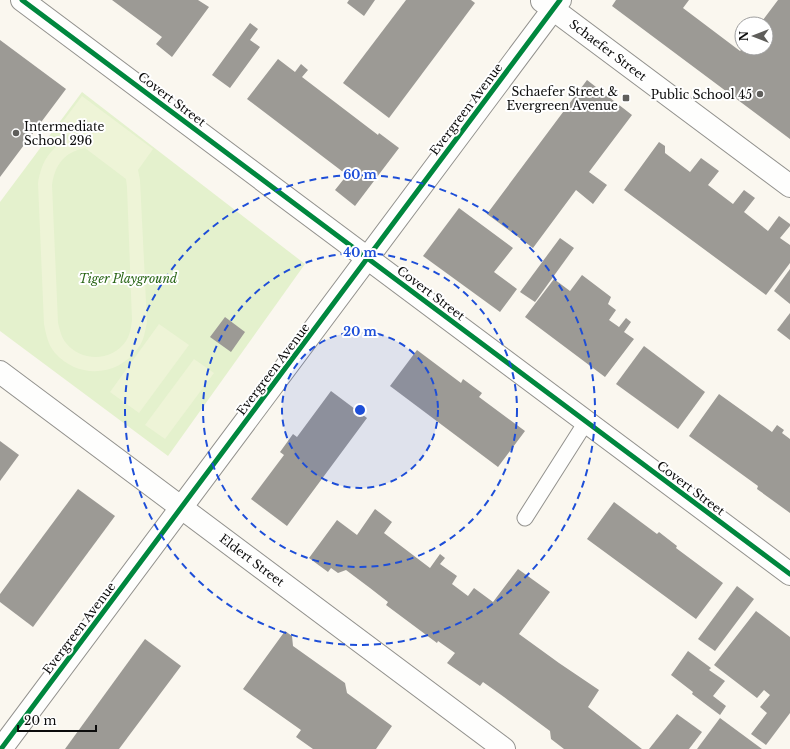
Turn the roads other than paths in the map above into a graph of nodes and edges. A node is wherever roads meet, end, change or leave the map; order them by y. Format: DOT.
graph roads {
  1 [pos="22,0"];
  2 [pos="552,3"];
  3 [pos="790,186"];
  4 [pos="367,258"];
  5 [pos="0,372"];
  6 [pos="586,422"];
  7 [pos="182,507"];
  8 [pos="525,518"];
  9 [pos="790,574"];
  10 [pos="1,749"];
  11 [pos="504,749"];
  1 -- 4 [label="street, Covert Street"];
  2 -- 3 [label="street, Schaefer Street"];
  2 -- 4 [label="street, Evergreen Avenue"];
  4 -- 6 [label="street, Covert Street"];
  4 -- 7 [label="street, Evergreen Avenue"];
  5 -- 7 [label="street, Eldert Street"];
  6 -- 8 [label="lane"];
  6 -- 9 [label="street, Covert Street"];
  7 -- 10 [label="street, Evergreen Avenue"];
  7 -- 11 [label="street, Eldert Street"];
}
